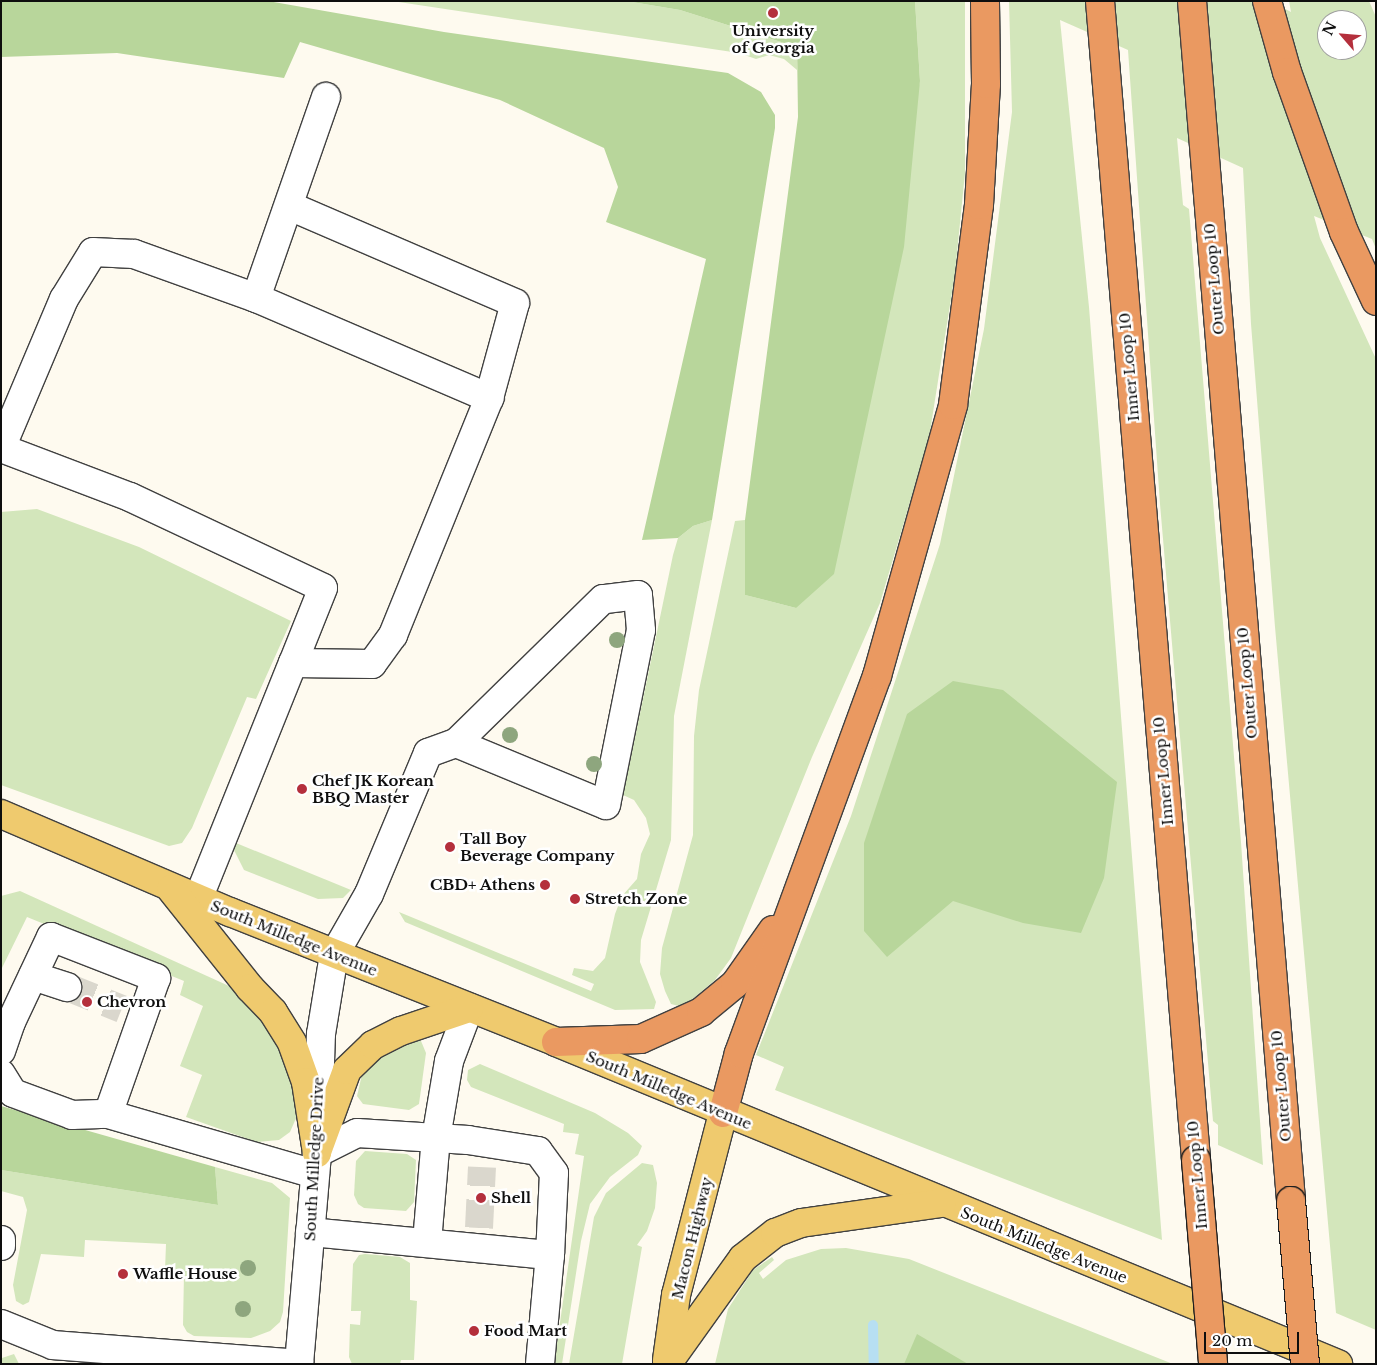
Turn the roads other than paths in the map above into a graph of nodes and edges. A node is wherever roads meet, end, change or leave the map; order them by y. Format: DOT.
graph roads {
  1 [pos="985,1"];
  2 [pos="1100,1"];
  3 [pos="1192,1"];
  4 [pos="1266,1"];
  5 [pos="326,97"];
  6 [pos="290,206"];
  7 [pos="256,298"];
  8 [pos="1376,301"];
  9 [pos="489,398"];
  10 [pos="1,448"];
  11 [pos="293,663"];
  12 [pos="456,743"];
  13 [pos="2,817"];
  14 [pos="168,886"];
  15 [pos="198,899"];
  16 [pos="794,900"];
  17 [pos="334,955"];
  18 [pos="33,976"];
  19 [pos="67,987"];
  20 [pos="468,1008"];
  21 [pos="6,1020"];
  22 [pos="556,1042"];
  23 [pos="1,1051"];
  24 [pos="1,1074"];
  25 [pos="723,1113"];
  26 [pos="108,1114"];
  27 [pos="436,1138"];
  28 [pos="316,1164"];
  29 [pos="942,1203"];
  30 [pos="310,1232"];
  31 [pos="1,1240"];
  32 [pos="428,1242"];
  33 [pos="1,1246"];
  34 [pos="550,1255"];
  35 [pos="1,1324"];
  36 [pos="299,1364"];
  37 [pos="540,1364"];
  38 [pos="667,1364"];
  39 [pos="1213,1364"];
  40 [pos="1305,1364"];
  41 [pos="1338,1364"];
  1 -- 16 [label="highway"];
  2 -- 39 [label="highway, Inner Loop 10, bridge"];
  3 -- 40 [label="highway, Outer Loop 10, bridge"];
  4 -- 8 [label="highway"];
  5 -- 6 [label="street"];
  6 -- 7 [label="street"];
  6 -- 9 [label="street"];
  7 -- 9 [label="street"];
  7 -- 10 [label="street"];
  9 -- 11 [label="street"];
  10 -- 11 [label="street"];
  11 -- 15 [label="street"];
  12 -- 12 [label="street"];
  12 -- 17 [label="street"];
  13 -- 14 [label="main road, South Milledge Avenue"];
  14 -- 15 [label="main road, South Milledge Avenue"];
  14 -- 28 [label="main road"];
  15 -- 17 [label="main road, South Milledge Avenue"];
  16 -- 22 [label="highway"];
  16 -- 25 [label="highway"];
  17 -- 20 [label="main road, South Milledge Avenue"];
  17 -- 28 [label="street, South Milledge Drive"];
  18 -- 19 [label="street"];
  18 -- 21 [label="street"];
  18 -- 26 [label="street"];
  20 -- 22 [label="main road, South Milledge Avenue"];
  20 -- 27 [label="street"];
  20 -- 28 [label="main road"];
  21 -- 23 [label="street"];
  22 -- 25 [label="main road, South Milledge Avenue"];
  24 -- 26 [label="street"];
  25 -- 29 [label="main road, South Milledge Avenue"];
  25 -- 38 [label="main road, Macon Highway"];
  26 -- 28 [label="street"];
  27 -- 28 [label="street"];
  27 -- 32 [label="street"];
  27 -- 34 [label="street"];
  28 -- 30 [label="street, South Milledge Drive"];
  29 -- 38 [label="main road"];
  29 -- 41 [label="main road, South Milledge Avenue"];
  30 -- 32 [label="street"];
  30 -- 36 [label="street, South Milledge Drive"];
  31 -- 33 [label="street"];
  32 -- 34 [label="street"];
  34 -- 37 [label="street"];
  35 -- 36 [label="street"];
}
